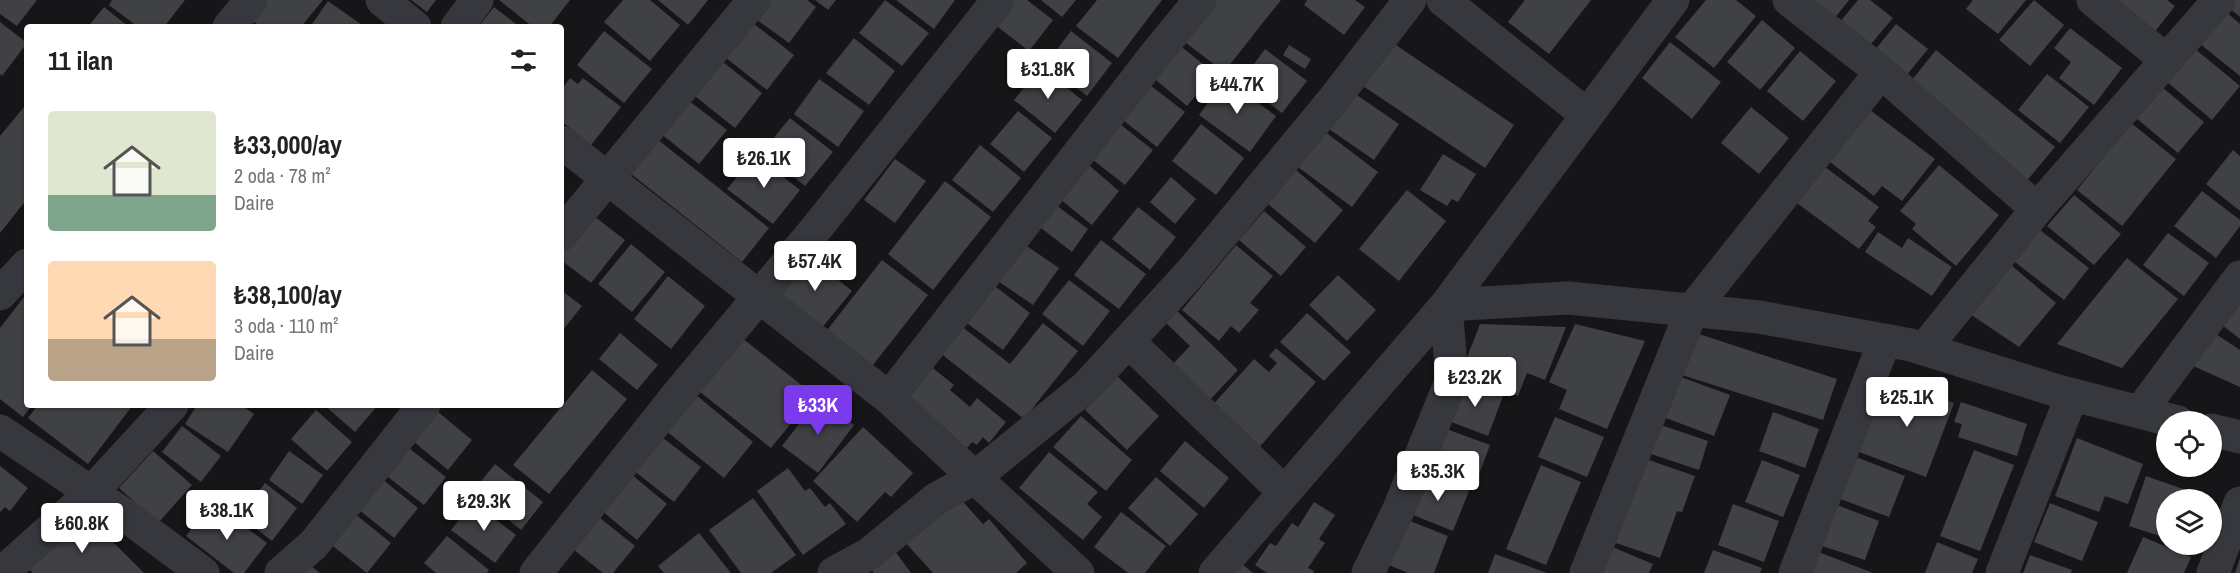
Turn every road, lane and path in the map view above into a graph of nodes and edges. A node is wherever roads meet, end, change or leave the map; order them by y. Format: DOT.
graph roads {
  1 [pos="251,0"];
  2 [pos="382,0"];
  3 [pos="477,0"];
  4 [pos="754,0"];
  5 [pos="998,0"];
  6 [pos="1200,0"];
  7 [pos="1410,0"];
  8 [pos="1443,0"];
  9 [pos="1673,0"];
  10 [pos="1789,0"];
  11 [pos="2093,0"];
  12 [pos="2219,0"];
  13 [pos="231,24"];
  14 [pos="411,24"];
  15 [pos="460,24"];
  16 [pos="2166,60"];
  17 [pos="1881,72"];
  18 [pos="1587,115"];
  19 [pos="564,143"];
  20 [pos="608,178"];
  21 [pos="2037,209"];
  22 [pos="564,231"];
  23 [pos="24,268"];
  24 [pos="2240,278"];
  25 [pos="0,294"];
  26 [pos="759,298"];
  27 [pos="1446,305"];
  28 [pos="1692,310"];
  29 [pos="1885,340"];
  30 [pos="1128,341"];
  31 [pos="1924,349"];
  32 [pos="2072,395"];
  33 [pos="889,398"];
  34 [pos="169,408"];
  35 [pos="422,408"];
  36 [pos="2140,412"];
  37 [pos="2156,416"];
  38 [pos="0,431"];
  39 [pos="2222,433"];
  40 [pos="2240,437"];
  41 [pos="974,478"];
  42 [pos="1284,492"];
  43 [pos="91,493"];
  44 [pos="2240,503"];
  45 [pos="2,573"];
  46 [pos="203,573"];
  47 [pos="281,573"];
  48 [pos="536,573"];
  49 [pos="834,573"];
  50 [pos="1078,573"];
  51 [pos="1215,573"];
  52 [pos="1368,573"];
  53 [pos="1586,573"];
  54 [pos="1795,573"];
  55 [pos="2002,573"];
  56 [pos="2213,573"];
  1 -- 13 [label="street"];
  2 -- 14 [label="street"];
  3 -- 15 [label="street"];
  4 -- 20 [label="street"];
  5 -- 26 [label="street"];
  6 -- 33 [label="street"];
  7 -- 30 [label="street"];
  8 -- 18 [label="street"];
  9 -- 18 [label="street"];
  10 -- 17 [label="street"];
  11 -- 16 [label="street"];
  12 -- 16 [label="street"];
  16 -- 21 [label="street"];
  17 -- 21 [label="street"];
  17 -- 28 [label="street"];
  18 -- 27 [label="street"];
  19 -- 20 [label="street"];
  20 -- 22 [label="street"];
  20 -- 26 [label="street"];
  21 -- 31 [label="street"];
  23 -- 25 [label="street"];
  24 -- 36 [label="street"];
  26 -- 33 [label="street"];
  26 -- 48 [label="street"];
  27 -- 28 [label="street"];
  27 -- 42 [label="street"];
  27 -- 52 [label="street"];
  28 -- 29 [label="street"];
  28 -- 53 [label="street"];
  29 -- 31 [label="street"];
  29 -- 54 [label="street"];
  30 -- 41 [label="street"];
  30 -- 42 [label="street"];
  31 -- 32 [label="street"];
  32 -- 36 [label="street"];
  32 -- 55 [label="street"];
  33 -- 41 [label="street"];
  34 -- 43 [label="street"];
  35 -- 47 [label="street"];
  36 -- 37 [label="street"];
  38 -- 43 [label="street"];
  39 -- 40 [label="street"];
  41 -- 49 [label="street"];
  41 -- 50 [label="street"];
  42 -- 51 [label="street"];
  43 -- 45 [label="street"];
  43 -- 46 [label="street"];
  44 -- 56 [label="street"];
}
